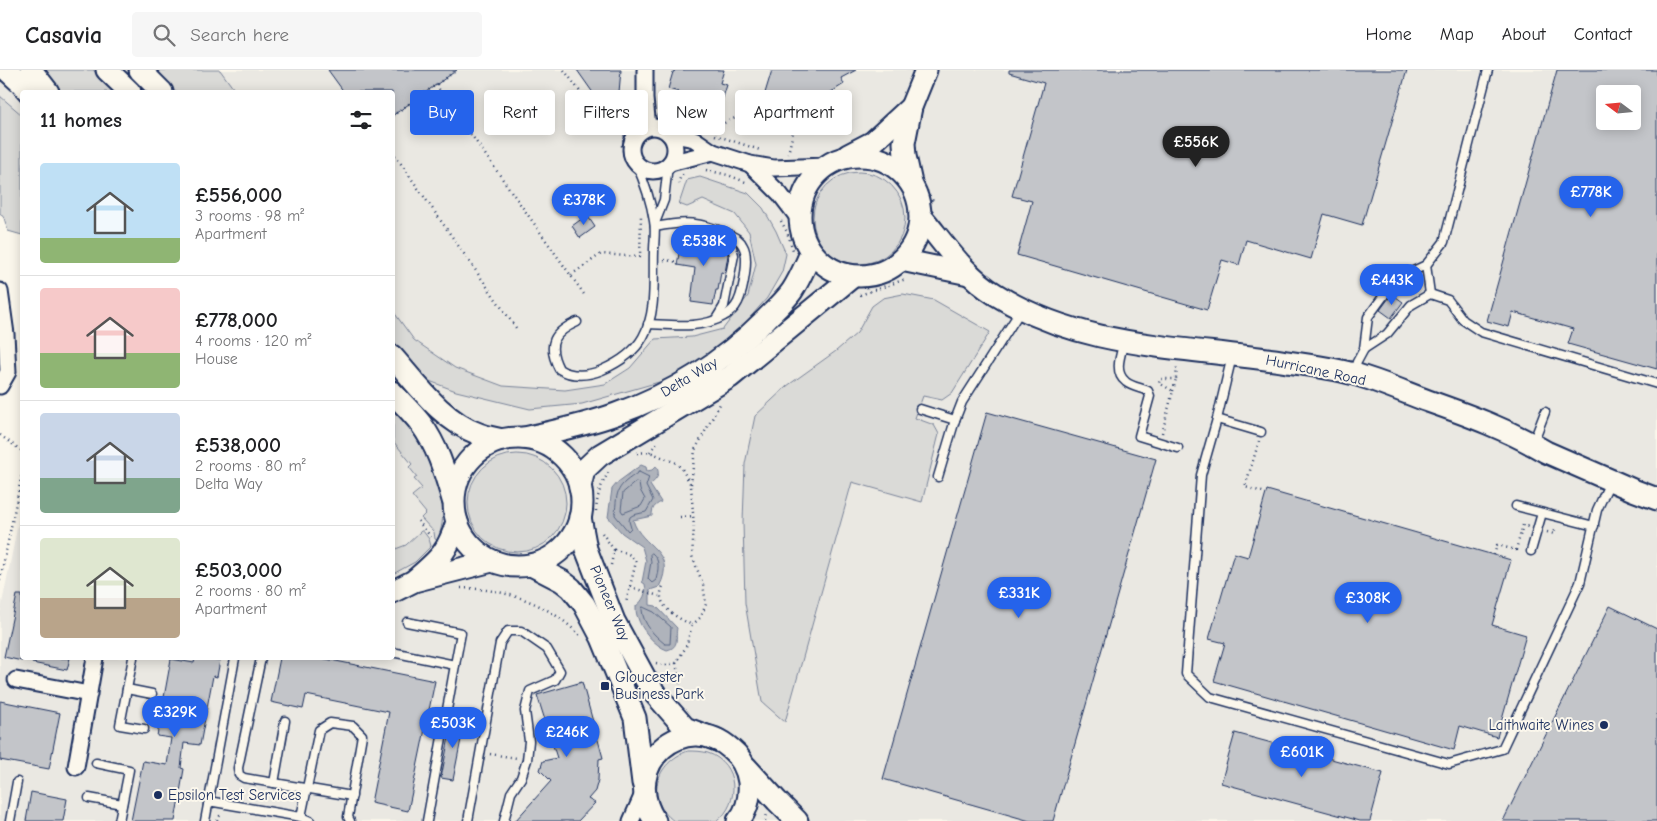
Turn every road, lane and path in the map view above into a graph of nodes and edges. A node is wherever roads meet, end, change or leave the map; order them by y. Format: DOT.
graph roads {
  1 [pos="7,70"];
  2 [pos="31,70"];
  3 [pos="107,70"];
  4 [pos="140,70"];
  5 [pos="457,70"];
  6 [pos="564,70"];
  7 [pos="645,70"];
  8 [pos="926,70"];
  9 [pos="1488,70"];
  10 [pos="0,75"];
  11 [pos="436,84"];
  12 [pos="27,90"];
  13 [pos="46,90"];
  14 [pos="128,90"];
  15 [pos="160,90"];
  16 [pos="579,90"];
  17 [pos="645,90"];
  18 [pos="20,92"];
  19 [pos="911,107"];
  20 [pos="395,114"];
  21 [pos="648,127"];
  22 [pos="658,128"];
  23 [pos="625,135"];
  24 [pos="636,135"];
  25 [pos="670,135"];
  26 [pos="674,135"];
  27 [pos="715,135"];
  28 [pos="793,135"];
  29 [pos="760,150"];
  30 [pos="713,152"];
  31 [pos="395,155"];
  32 [pos="789,158"];
  33 [pos="835,162"];
  34 [pos="669,164"];
  35 [pos="750,164"];
  36 [pos="632,165"];
  37 [pos="704,169"];
  38 [pos="690,170"];
  39 [pos="750,185"];
  40 [pos="919,187"];
  41 [pos="675,192"];
  42 [pos="641,211"];
  43 [pos="929,213"];
  44 [pos="778,215"];
  45 [pos="799,219"];
  46 [pos="655,225"];
  47 [pos="728,234"];
  48 [pos="802,255"];
  49 [pos="902,260"];
  50 [pos="1426,265"];
  51 [pos="968,274"];
  52 [pos="571,275"];
  53 [pos="852,277"];
  54 [pos="0,290"];
  55 [pos="1430,294"];
  56 [pos="586,297"];
  57 [pos="1022,309"];
  58 [pos="577,322"];
  59 [pos="714,322"];
  60 [pos="648,324"];
  61 [pos="516,328"];
  62 [pos="1124,342"];
  63 [pos="1179,348"];
  64 [pos="1364,349"];
  65 [pos="1233,354"];
  66 [pos="395,359"];
  67 [pos="1354,374"];
  68 [pos="1176,379"];
  69 [pos="1657,384"];
  70 [pos="0,386"];
  71 [pos="1173,391"];
  72 [pos="395,395"];
  73 [pos="720,404"];
  74 [pos="920,409"];
  75 [pos="1545,412"];
  76 [pos="1217,419"];
  77 [pos="955,420"];
  78 [pos="1261,432"];
  79 [pos="0,435"];
  80 [pos="524,438"];
  81 [pos="502,440"];
  82 [pos="1165,444"];
  83 [pos="1532,444"];
  84 [pos="1178,448"];
  85 [pos="20,450"];
  86 [pos="635,453"];
  87 [pos="610,470"];
  88 [pos="938,477"];
  89 [pos="1611,480"];
  90 [pos="20,484"];
  91 [pos="691,485"];
  92 [pos="580,487"];
  93 [pos="1266,493"];
  94 [pos="1657,499"];
  95 [pos="1516,506"];
  96 [pos="455,512"];
  97 [pos="1542,513"];
  98 [pos="694,516"];
  99 [pos="680,517"];
  100 [pos="589,518"];
  101 [pos="1559,518"];
  102 [pos="1594,526"];
  103 [pos="600,530"];
  104 [pos="1537,530"];
  105 [pos="614,550"];
  106 [pos="1532,551"];
  107 [pos="1494,555"];
  108 [pos="492,561"];
  109 [pos="531,565"];
  110 [pos="596,569"];
  111 [pos="0,580"];
  112 [pos="414,581"];
  113 [pos="663,586"];
  114 [pos="630,587"];
  115 [pos="395,590"];
  116 [pos="658,595"];
  117 [pos="627,609"];
  118 [pos="407,622"];
  119 [pos="692,625"];
  120 [pos="395,653"];
  121 [pos="95,660"];
  122 [pos="133,660"];
  123 [pos="235,660"];
  124 [pos="261,660"];
  125 [pos="652,660"];
  126 [pos="676,663"];
  127 [pos="455,664"];
  128 [pos="16,680"];
  129 [pos="127,689"];
  130 [pos="88,694"];
  131 [pos="152,694"];
  132 [pos="671,713"];
  133 [pos="285,721"];
  134 [pos="144,729"];
  135 [pos="717,740"];
  136 [pos="481,752"];
  137 [pos="527,760"];
  138 [pos="96,763"];
  139 [pos="743,763"];
  140 [pos="76,767"];
  141 [pos="17,782"];
  142 [pos="274,783"];
  143 [pos="307,789"];
  144 [pos="643,789"];
  145 [pos="352,796"];
  146 [pos="89,798"];
  147 [pos="122,804"];
  148 [pos="208,805"];
  149 [pos="302,817"];
  150 [pos="10,821"];
  151 [pos="119,821"];
  152 [pos="205,821"];
  153 [pos="310,821"];
  154 [pos="350,821"];
  155 [pos="427,821"];
  156 [pos="468,821"];
  157 [pos="504,821"];
  158 [pos="630,821"];
  159 [pos="655,821"];
  160 [pos="738,821"];
  161 [pos="797,821"];
  1 -- 12 [label="street"];
  2 -- 13 [label="street"];
  3 -- 14 [label="street"];
  4 -- 15 [label="street"];
  5 -- 11 [label="path"];
  6 -- 16 [label="path"];
  7 -- 17 [label="street"];
  8 -- 19 [label="street"];
  9 -- 50 [label="lane"];
  10 -- 18 [label="street"];
  11 -- 20 [label="path"];
  11 -- 52 [label="path"];
  19 -- 33 [label="street"];
  19 -- 40 [label="street"];
  21 -- 22 [label="street"];
  23 -- 36 [label="path"];
  24 -- 36 [label="street"];
  25 -- 34 [label="street"];
  26 -- 30 [label="street"];
  27 -- 29 [label="path"];
  28 -- 32 [label="path"];
  30 -- 34 [label="street"];
  30 -- 35 [label="street"];
  31 -- 61 [label="path"];
  33 -- 35 [label="street"];
  33 -- 40 [label="street"];
  33 -- 45 [label="street"];
  34 -- 36 [label="street"];
  34 -- 46 [label="lane"];
  35 -- 45 [label="street"];
  36 -- 46 [label="lane"];
  37 -- 39 [label="path"];
  38 -- 41 [label="path"];
  40 -- 43 [label="path"];
  40 -- 43 [label="street"];
  42 -- 52 [label="path"];
  43 -- 49 [label="street"];
  43 -- 51 [label="street, Hurricane Road"];
  44 -- 48 [label="path"];
  45 -- 48 [label="street"];
  46 -- 47 [label="lane"];
  46 -- 60 [label="lane"];
  47 -- 59 [label="lane"];
  47 -- 59 [label="lane"];
  48 -- 53 [label="street"];
  48 -- 80 [label="street, Delta Way"];
  49 -- 51 [label="street, Hurricane Road"];
  49 -- 53 [label="street"];
  50 -- 55 [label="lane"];
  50 -- 64 [label="lane"];
  51 -- 57 [label="street, Hurricane Road"];
  52 -- 56 [label="path"];
  53 -- 92 [label="street, Delta Way"];
  54 -- 70 [label="street"];
  55 -- 64 [label="lane"];
  55 -- 69 [label="lane"];
  57 -- 62 [label="street, Hurricane Road"];
  57 -- 77 [label="lane"];
  58 -- 60 [label="lane"];
  59 -- 60 [label="lane"];
  62 -- 63 [label="street, Hurricane Road"];
  62 -- 82 [label="lane"];
  63 -- 65 [label="street, Hurricane Road"];
  63 -- 68 [label="path"];
  64 -- 67 [label="lane"];
  65 -- 67 [label="street, Hurricane Road"];
  65 -- 76 [label="lane"];
  66 -- 81 [label="street"];
  67 -- 83 [label="street, Hurricane Road"];
  68 -- 71 [label="path"];
  68 -- 71 [label="path"];
  71 -- 82 [label="path"];
  72 -- 96 [label="street"];
  73 -- 91 [label="path"];
  74 -- 77 [label="lane"];
  75 -- 83 [label="lane"];
  76 -- 78 [label="lane"];
  76 -- 102 [label="lane"];
  77 -- 88 [label="lane"];
  78 -- 93 [label="path"];
  79 -- 85 [label="path"];
  80 -- 81 [label="street"];
  80 -- 92 [label="street"];
  81 -- 96 [label="street"];
  82 -- 84 [label="lane"];
  83 -- 89 [label="street, Hurricane Road"];
  86 -- 91 [label="path"];
  87 -- 100 [label="path"];
  89 -- 94 [label="street, Hurricane Road"];
  89 -- 102 [label="lane"];
  90 -- 111 [label="path"];
  91 -- 98 [label="path"];
  92 -- 100 [label="street"];
  95 -- 97 [label="lane"];
  96 -- 108 [label="street"];
  96 -- 112 [label="street"];
  97 -- 101 [label="lane"];
  97 -- 104 [label="lane"];
  98 -- 99 [label="path"];
  98 -- 119 [label="path"];
  100 -- 109 [label="street"];
  100 -- 110 [label="street, Pioneer Way"];
  101 -- 102 [label="lane"];
  101 -- 104 [label="path"];
  103 -- 105 [label="path"];
  104 -- 106 [label="lane"];
  104 -- 107 [label="path"];
  105 -- 110 [label="path"];
  105 -- 114 [label="path"];
  108 -- 109 [label="street"];
  108 -- 112 [label="street"];
  109 -- 144 [label="street, Pioneer Way"];
  110 -- 132 [label="street, Pioneer Way"];
  112 -- 115 [label="street"];
  113 -- 116 [label="path"];
  114 -- 116 [label="path"];
  114 -- 117 [label="path"];
  116 -- 119 [label="path"];
  118 -- 127 [label="lane"];
  119 -- 126 [label="path"];
  120 -- 127 [label="lane"];
  121 -- 130 [label="street"];
  122 -- 129 [label="lane"];
  123 -- 148 [label="lane"];
  124 -- 142 [label="lane"];
  125 -- 126 [label="path"];
  126 -- 132 [label="path"];
  127 -- 155 [label="lane"];
  128 -- 130 [label="street"];
  129 -- 131 [label="lane"];
  129 -- 134 [label="lane"];
  130 -- 140 [label="street"];
  132 -- 135 [label="street, Pioneer Way"];
  133 -- 142 [label="lane"];
  135 -- 139 [label="street"];
  135 -- 144 [label="street"];
  136 -- 137 [label="path"];
  136 -- 137 [label="lane"];
  136 -- 156 [label="lane"];
  137 -- 157 [label="lane"];
  138 -- 147 [label="lane"];
  139 -- 160 [label="street"];
  139 -- 161 [label="street"];
  141 -- 150 [label="lane"];
  142 -- 143 [label="lane"];
  143 -- 145 [label="lane"];
  143 -- 145 [label="lane"];
  143 -- 149 [label="lane"];
  144 -- 158 [label="street"];
  144 -- 159 [label="street, Pioneer Way"];
  145 -- 154 [label="lane"];
  146 -- 147 [label="lane"];
  147 -- 151 [label="lane"];
  148 -- 149 [label="lane"];
  148 -- 152 [label="lane"];
  149 -- 153 [label="lane"];
}
